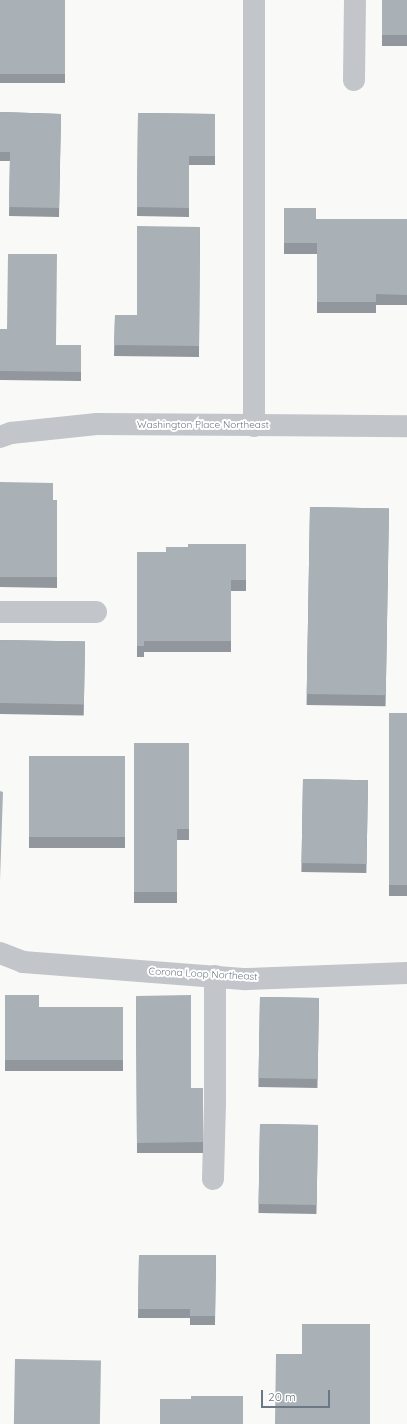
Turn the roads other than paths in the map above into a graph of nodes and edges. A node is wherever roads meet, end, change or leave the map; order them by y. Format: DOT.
graph roads {
  1 [pos="254,0"];
  2 [pos="356,0"];
  3 [pos="354,80"];
  4 [pos="254,426"];
  5 [pos="407,426"];
  6 [pos="0,438"];
  7 [pos="0,612"];
  8 [pos="96,612"];
  9 [pos="0,953"];
  10 [pos="407,972"];
  11 [pos="215,976"];
  12 [pos="213,1179"];
  1 -- 4 [label="street"];
  2 -- 3 [label="street"];
  4 -- 5 [label="street, Washington Place Northeast"];
  4 -- 6 [label="street, Washington Place Northeast"];
  7 -- 8 [label="street"];
  9 -- 11 [label="street, Corona Loop Northeast"];
  10 -- 11 [label="street, Corona Loop Northeast"];
  11 -- 12 [label="street"];
}
